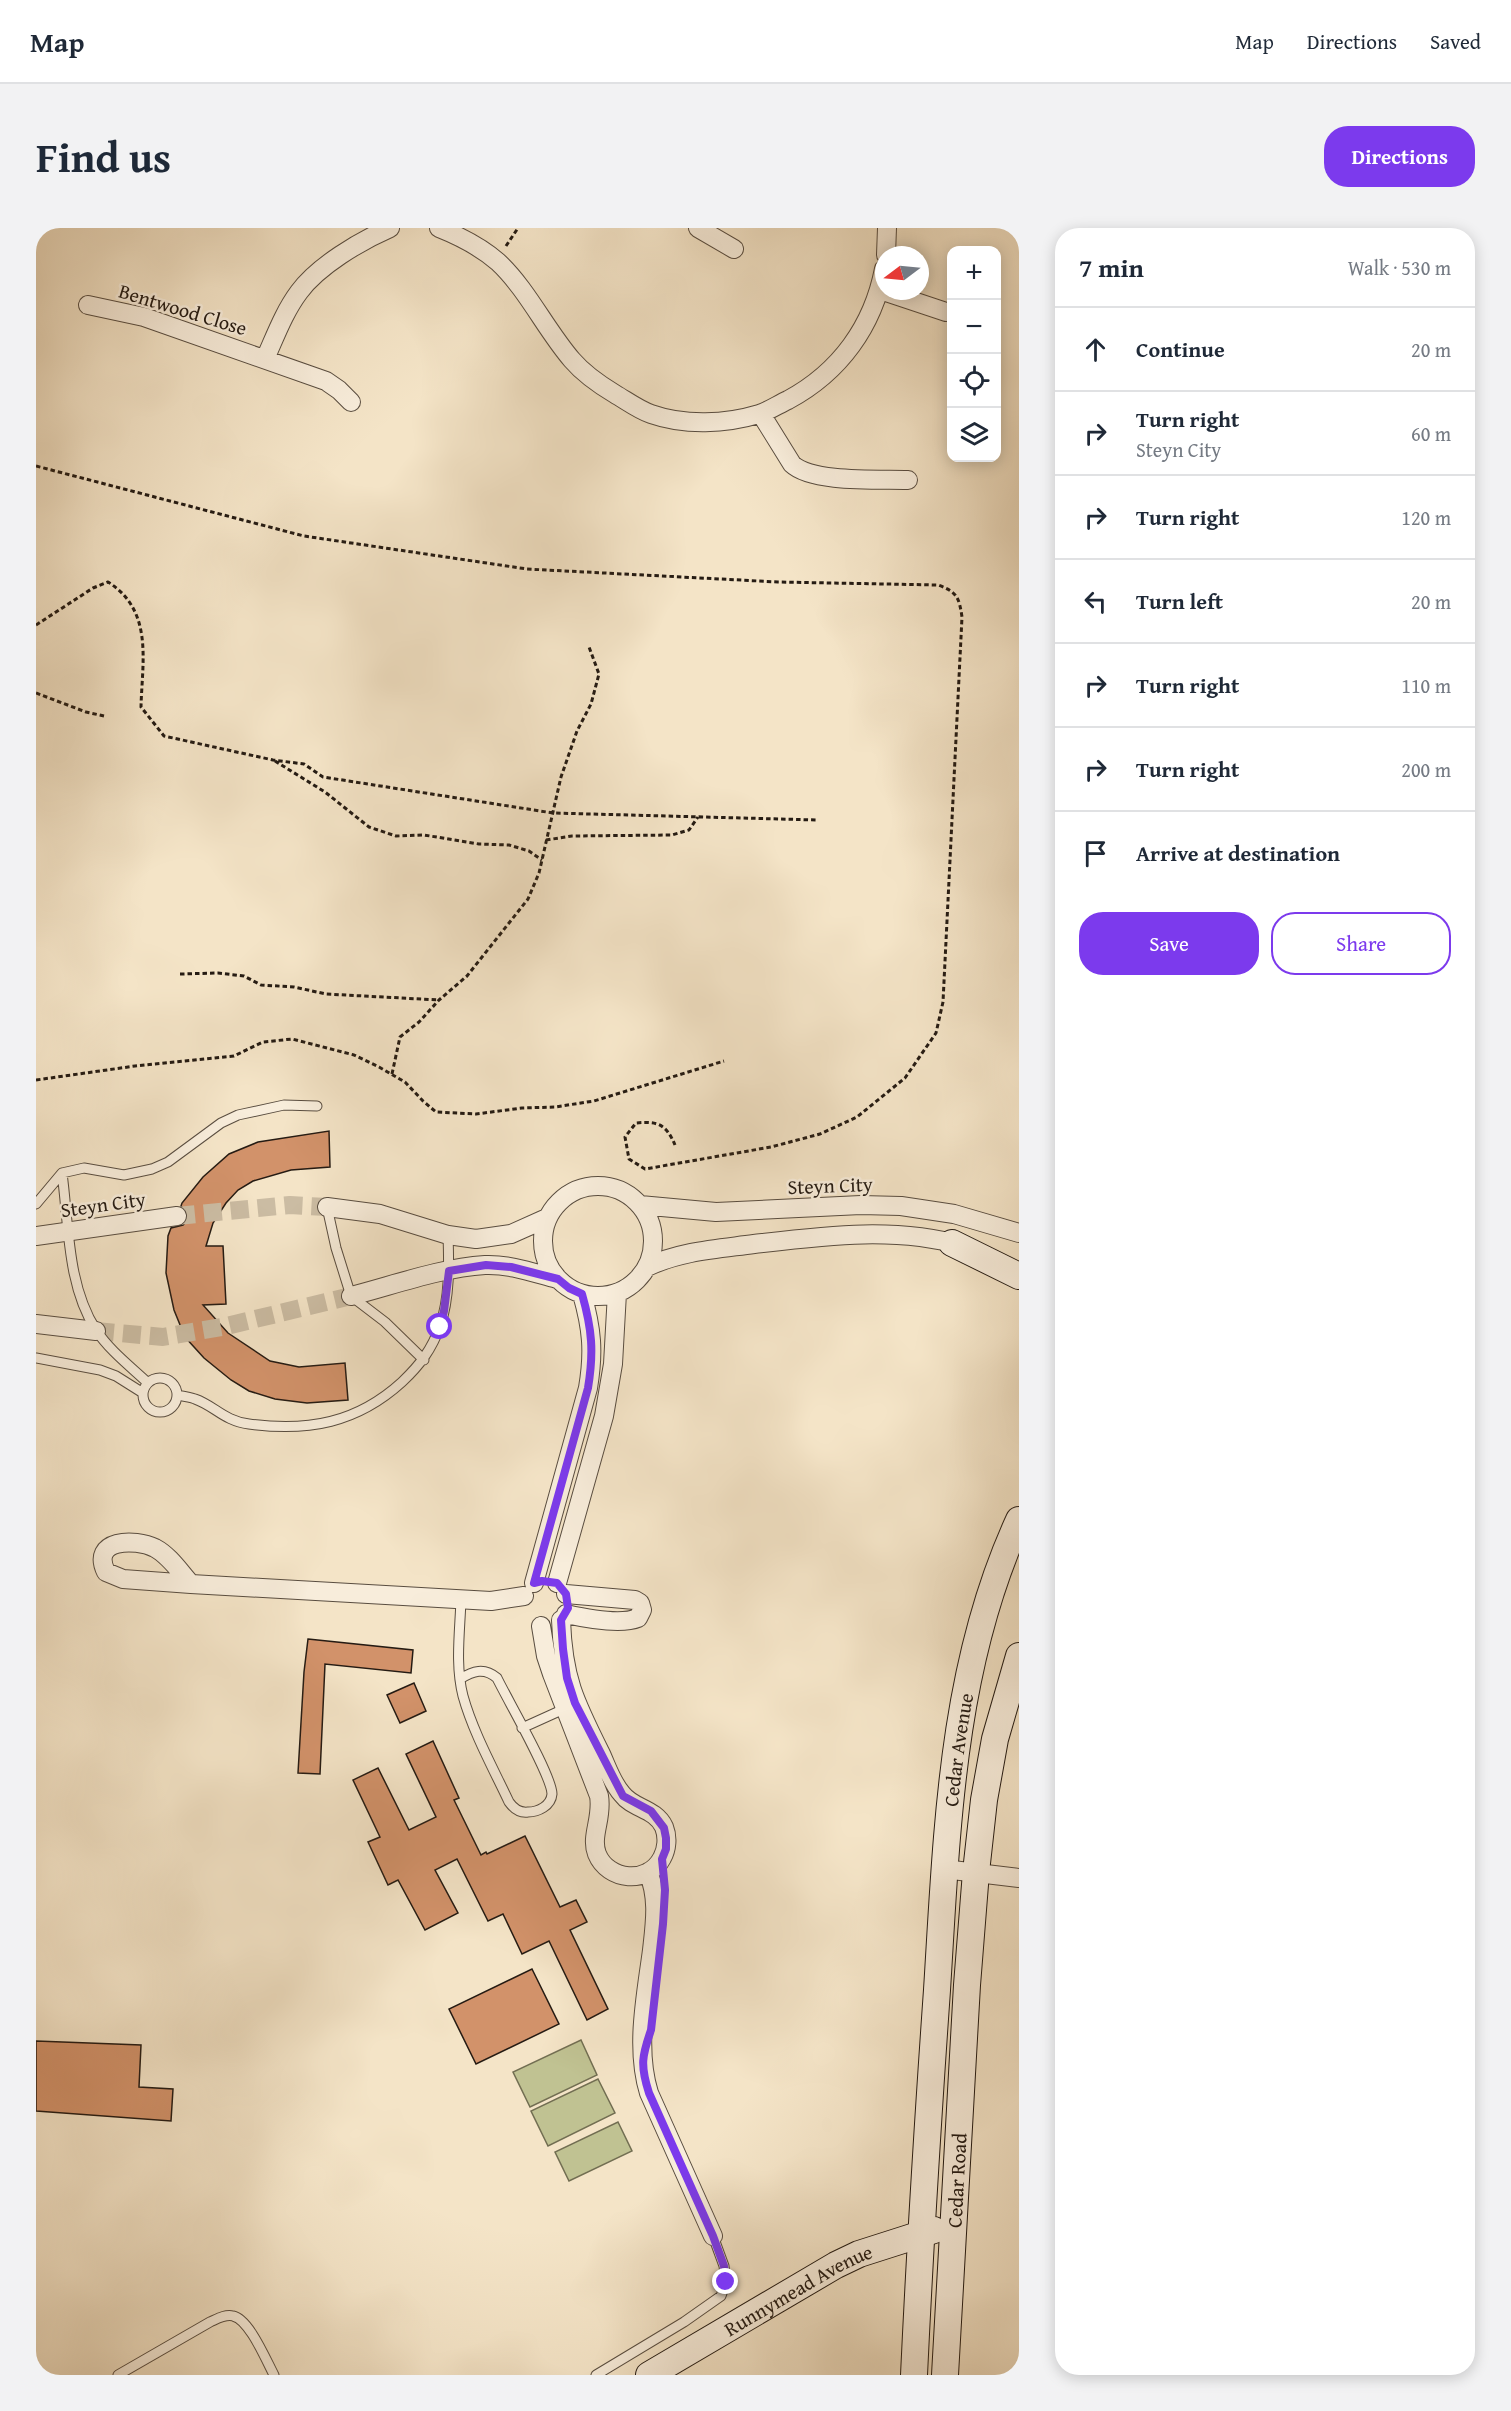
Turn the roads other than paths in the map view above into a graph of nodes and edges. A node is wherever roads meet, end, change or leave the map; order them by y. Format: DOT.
graph roads {
  1 [pos="390,228"];
  2 [pos="439,228"];
  3 [pos="698,228"];
  4 [pos="887,228"];
  5 [pos="886,246"];
  6 [pos="734,249"];
  7 [pos="877,300"];
  8 [pos="910,300"];
  9 [pos="88,305"];
  10 [pos="946,312"];
  11 [pos="265,359"];
  12 [pos="351,402"];
  13 [pos="761,414"];
  14 [pos="908,480"];
  15 [pos="317,1106"];
  16 [pos="62,1173"];
  17 [pos="36,1204"];
  18 [pos="640,1205"];
  19 [pos="327,1207"];
  20 [pos="177,1216"];
  21 [pos="548,1218"];
  22 [pos="70,1233"];
  23 [pos="1019,1233"];
  24 [pos="448,1235"];
  25 [pos="36,1236"];
  26 [pos="952,1243"];
  27 [pos="1019,1263"];
  28 [pos="647,1267"];
  29 [pos="449,1271"];
  30 [pos="1019,1276"];
  31 [pos="558,1279"];
  32 [pos="617,1293"];
  33 [pos="582,1294"];
  34 [pos="351,1296"];
  35 [pos="36,1324"];
  36 [pos="96,1331"];
  37 [pos="36,1358"];
  38 [pos="424,1360"];
  39 [pos="148,1383"];
  40 [pos="143,1393"];
  41 [pos="177,1395"];
  42 [pos="1019,1520"];
  43 [pos="191,1584"];
  44 [pos="562,1588"];
  45 [pos="527,1596"];
  46 [pos="461,1599"];
  47 [pos="564,1617"];
  48 [pos="541,1626"];
  49 [pos="1019,1656"];
  50 [pos="460,1679"];
  51 [pos="564,1709"];
  52 [pos="522,1728"];
  53 [pos="655,1866"];
  54 [pos="944,1869"];
  55 [pos="976,1872"];
  56 [pos="1019,1878"];
  57 [pos="967,1985"];
  58 [pos="937,1988"];
  59 [pos="955,2223"];
  60 [pos="921,2234"];
  61 [pos="713,2236"];
  62 [pos="118,2375"];
  63 [pos="274,2375"];
  64 [pos="596,2375"];
  65 [pos="649,2375"];
  66 [pos="914,2375"];
  67 [pos="945,2375"];
  1 -- 11 [label="street, Bentwood Close"];
  2 -- 13 [label="street"];
  3 -- 6 [label="street"];
  4 -- 5 [label="street"];
  7 -- 13 [label="street"];
  8 -- 10 [label="street"];
  9 -- 11 [label="street, Bentwood Close"];
  11 -- 12 [label="street, Bentwood Close"];
  13 -- 14 [label="street"];
  15 -- 16 [label="lane"];
  16 -- 17 [label="lane"];
  16 -- 22 [label="lane"];
  18 -- 21 [label="street"];
  18 -- 23 [label="street, Steyn City"];
  18 -- 28 [label="street"];
  19 -- 24 [label="street"];
  19 -- 34 [label="lane"];
  20 -- 22 [label="street, Steyn City"];
  21 -- 24 [label="street"];
  21 -- 31 [label="street"];
  22 -- 25 [label="street, Steyn City"];
  22 -- 36 [label="lane"];
  24 -- 29 [label="lane"];
  26 -- 27 [label="street"];
  26 -- 28 [label="street"];
  26 -- 30 [label="main road"];
  28 -- 32 [label="street"];
  29 -- 31 [label="street"];
  29 -- 34 [label="street"];
  29 -- 38 [label="lane"];
  31 -- 33 [label="street"];
  32 -- 33 [label="street"];
  32 -- 44 [label="street"];
  33 -- 45 [label="street"];
  34 -- 38 [label="lane"];
  35 -- 36 [label="street"];
  36 -- 39 [label="lane"];
  37 -- 40 [label="lane"];
  38 -- 41 [label="lane"];
  39 -- 40 [label="lane"];
  39 -- 41 [label="lane"];
  40 -- 41 [label="lane"];
  42 -- 54 [label="main road, Cedar Avenue"];
  43 -- 46 [label="street"];
  44 -- 45 [label="street"];
  44 -- 47 [label="street"];
  44 -- 47 [label="street"];
  45 -- 46 [label="street"];
  45 -- 48 [label="street"];
  46 -- 50 [label="lane"];
  47 -- 48 [label="street"];
  47 -- 53 [label="street"];
  48 -- 51 [label="street"];
  49 -- 55 [label="main road, Cedar Avenue"];
  50 -- 52 [label="lane"];
  50 -- 52 [label="lane"];
  51 -- 52 [label="lane"];
  51 -- 53 [label="street"];
  53 -- 61 [label="street"];
  54 -- 55 [label="street"];
  54 -- 58 [label="main road, Cedar Avenue"];
  55 -- 56 [label="street"];
  55 -- 57 [label="main road, Cedar Avenue"];
  57 -- 59 [label="main road, Cedar Road"];
  58 -- 60 [label="main road, Cedar Road"];
  59 -- 60 [label="main road, Runnymead Avenue"];
  59 -- 67 [label="main road, Cedar Road"];
  60 -- 65 [label="main road, Runnymead Avenue"];
  60 -- 66 [label="main road, Cedar Road"];
  61 -- 64 [label="lane"];
  62 -- 63 [label="lane"];
}
